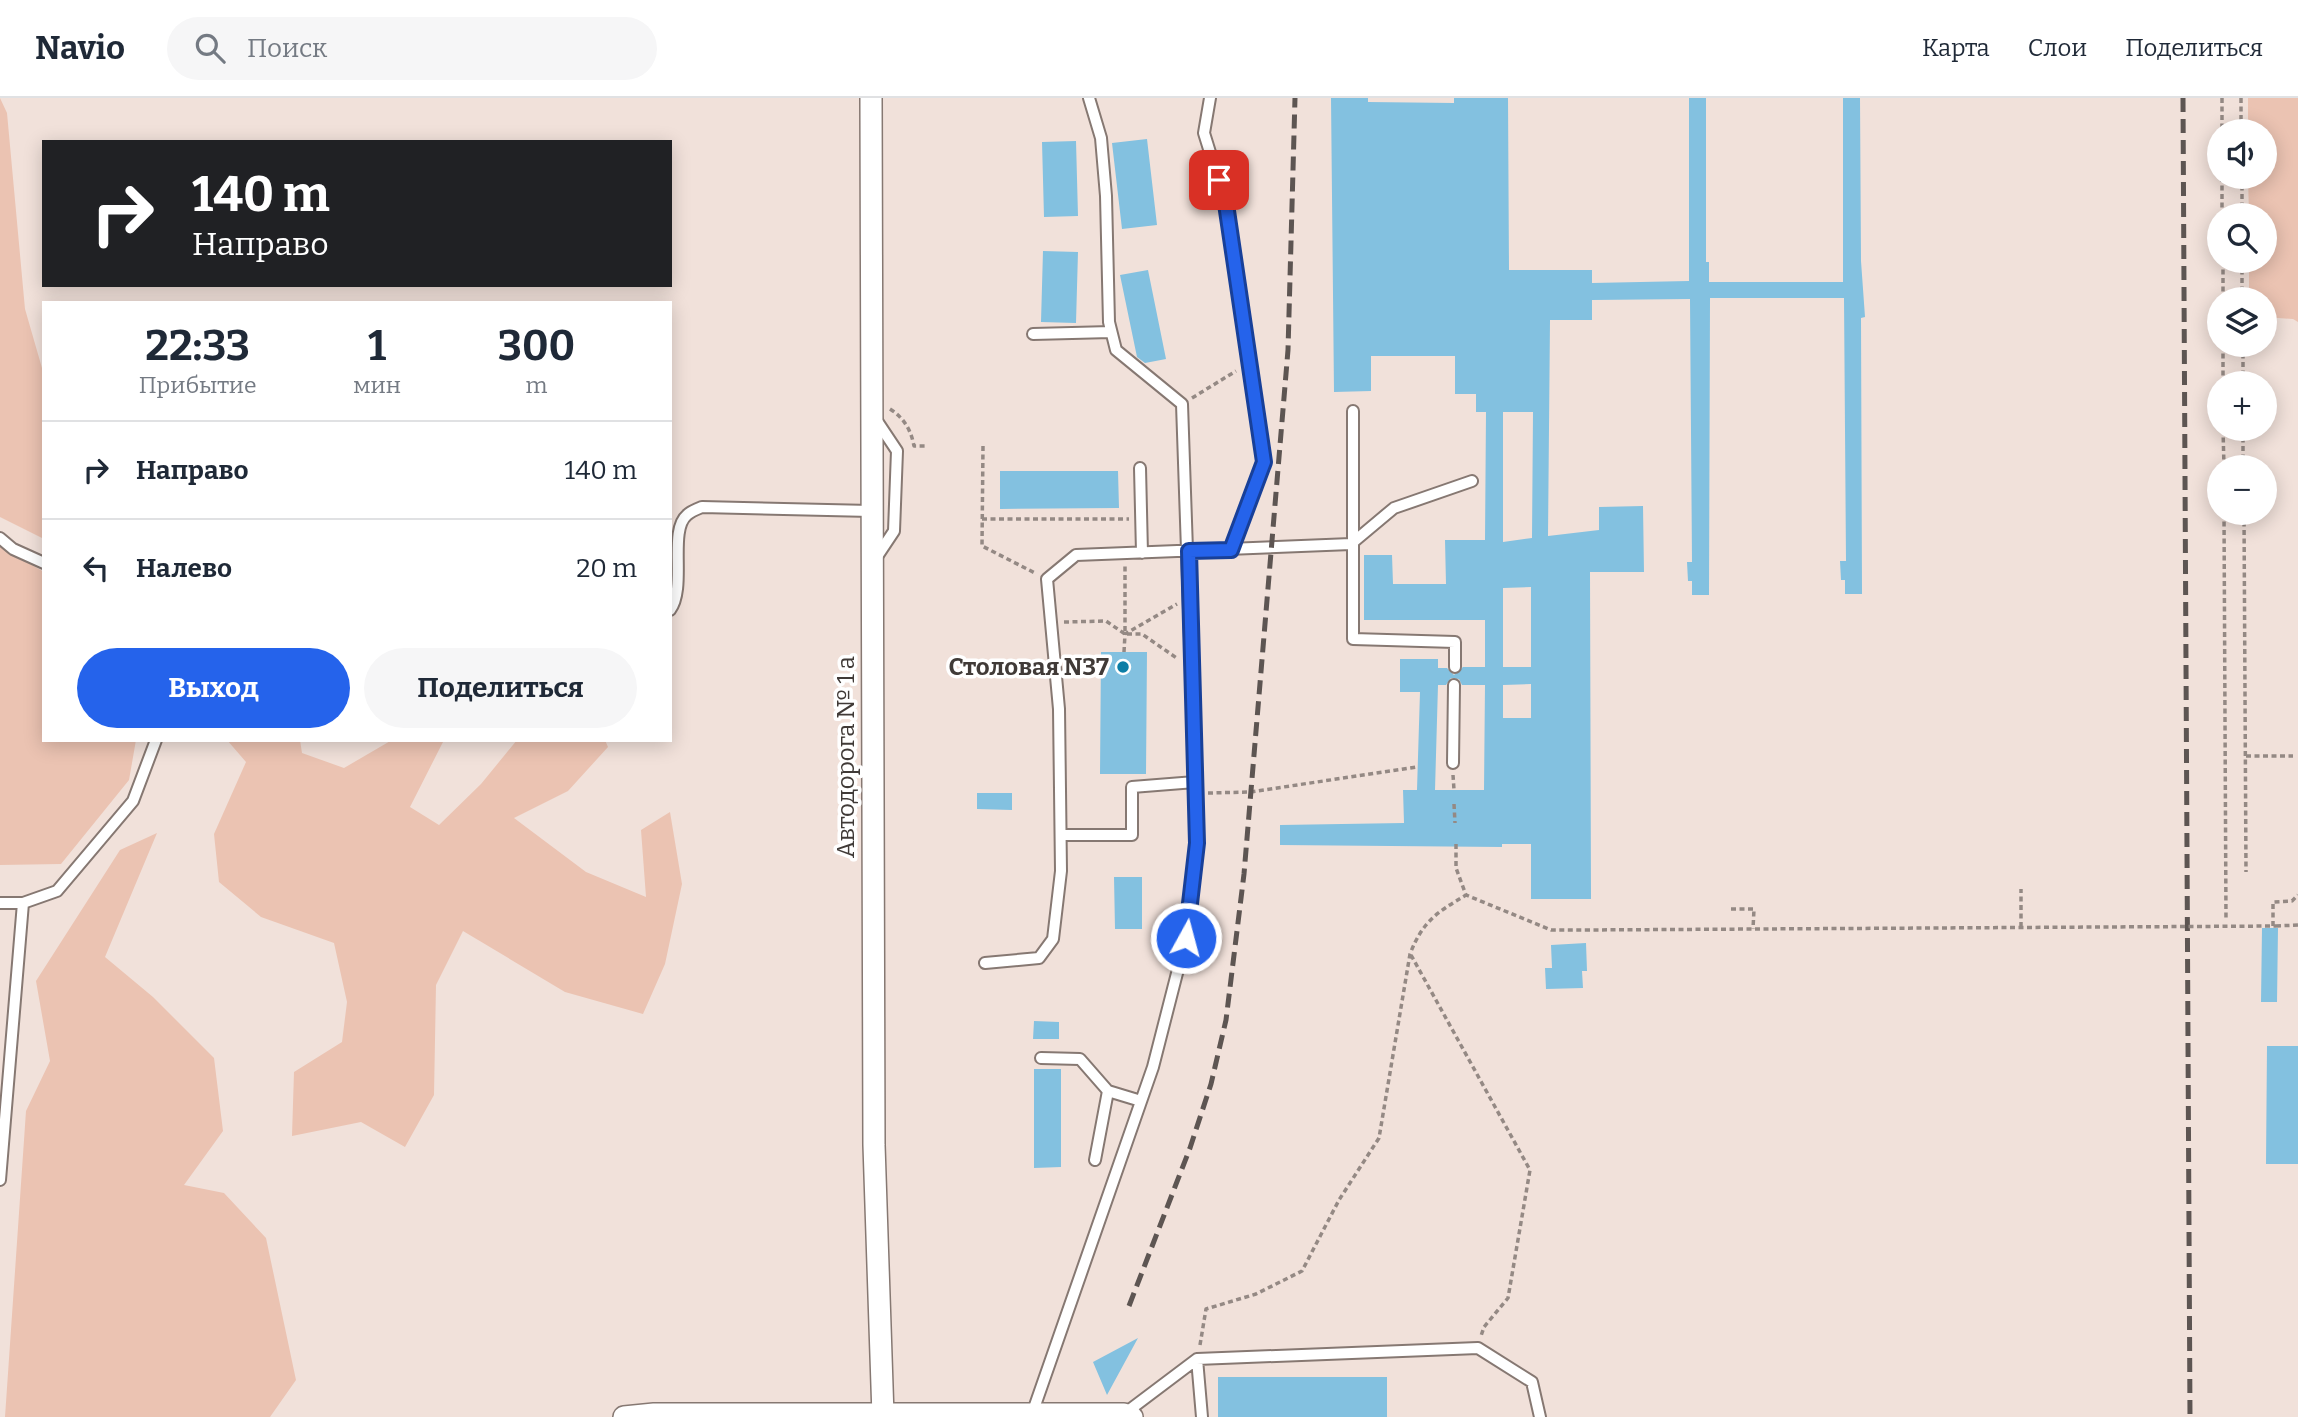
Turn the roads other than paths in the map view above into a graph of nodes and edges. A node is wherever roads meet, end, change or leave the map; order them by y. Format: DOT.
graph roads {
  1 [pos="871,98"];
  2 [pos="1089,98"];
  3 [pos="1210,98"];
  4 [pos="1111,332"];
  5 [pos="1033,334"];
  6 [pos="878,410"];
  7 [pos="1353,411"];
  8 [pos="1140,468"];
  9 [pos="1472,481"];
  10 [pos="871,511"];
  11 [pos="0,538"];
  12 [pos="1351,544"];
  13 [pos="1231,550"];
  14 [pos="1189,551"];
  15 [pos="1142,553"];
  16 [pos="42,562"];
  17 [pos="871,566"];
  18 [pos="672,605"];
  19 [pos="1455,667"];
  20 [pos="1454,685"];
  21 [pos="155,742"];
  22 [pos="1453,763"];
  23 [pos="1195,788"];
  24 [pos="1061,835"];
  25 [pos="0,903"];
  26 [pos="23,903"];
  27 [pos="985,963"];
  28 [pos="1041,1058"];
  29 [pos="1108,1091"];
  30 [pos="1141,1101"];
  31 [pos="1095,1160"];
  32 [pos="0,1180"];
  33 [pos="1197,1359"];
  34 [pos="1032,1414"];
  35 [pos="883,1416"];
  36 [pos="1128,1416"];
  37 [pos="624,1417"];
  38 [pos="1202,1417"];
  39 [pos="1540,1417"];
  1 -- 6 [label="street, Автодорога № 1 а"];
  2 -- 4 [label="lane"];
  3 -- 13 [label="lane"];
  4 -- 5 [label="lane"];
  4 -- 14 [label="lane"];
  6 -- 10 [label="street, Автодорога № 1 а"];
  6 -- 17 [label="lane"];
  7 -- 12 [label="lane"];
  8 -- 15 [label="lane"];
  9 -- 12 [label="lane"];
  10 -- 17 [label="street, Автодорога № 1 а"];
  10 -- 18 [label="lane"];
  11 -- 16 [label="lane"];
  12 -- 13 [label="lane"];
  12 -- 19 [label="lane"];
  13 -- 14 [label="lane"];
  14 -- 15 [label="lane"];
  14 -- 23 [label="lane"];
  15 -- 24 [label="lane"];
  17 -- 35 [label="street, Автодорога № 1 а"];
  20 -- 22 [label="lane"];
  21 -- 26 [label="lane"];
  23 -- 24 [label="lane"];
  23 -- 30 [label="lane"];
  24 -- 27 [label="lane"];
  25 -- 26 [label="lane"];
  26 -- 32 [label="lane"];
  28 -- 29 [label="lane"];
  29 -- 30 [label="lane"];
  29 -- 31 [label="lane"];
  30 -- 34 [label="lane"];
  33 -- 36 [label="lane"];
  33 -- 38 [label="lane"];
  33 -- 39 [label="lane"];
  34 -- 35 [label="street"];
  34 -- 36 [label="street"];
  35 -- 37 [label="street"];
}
